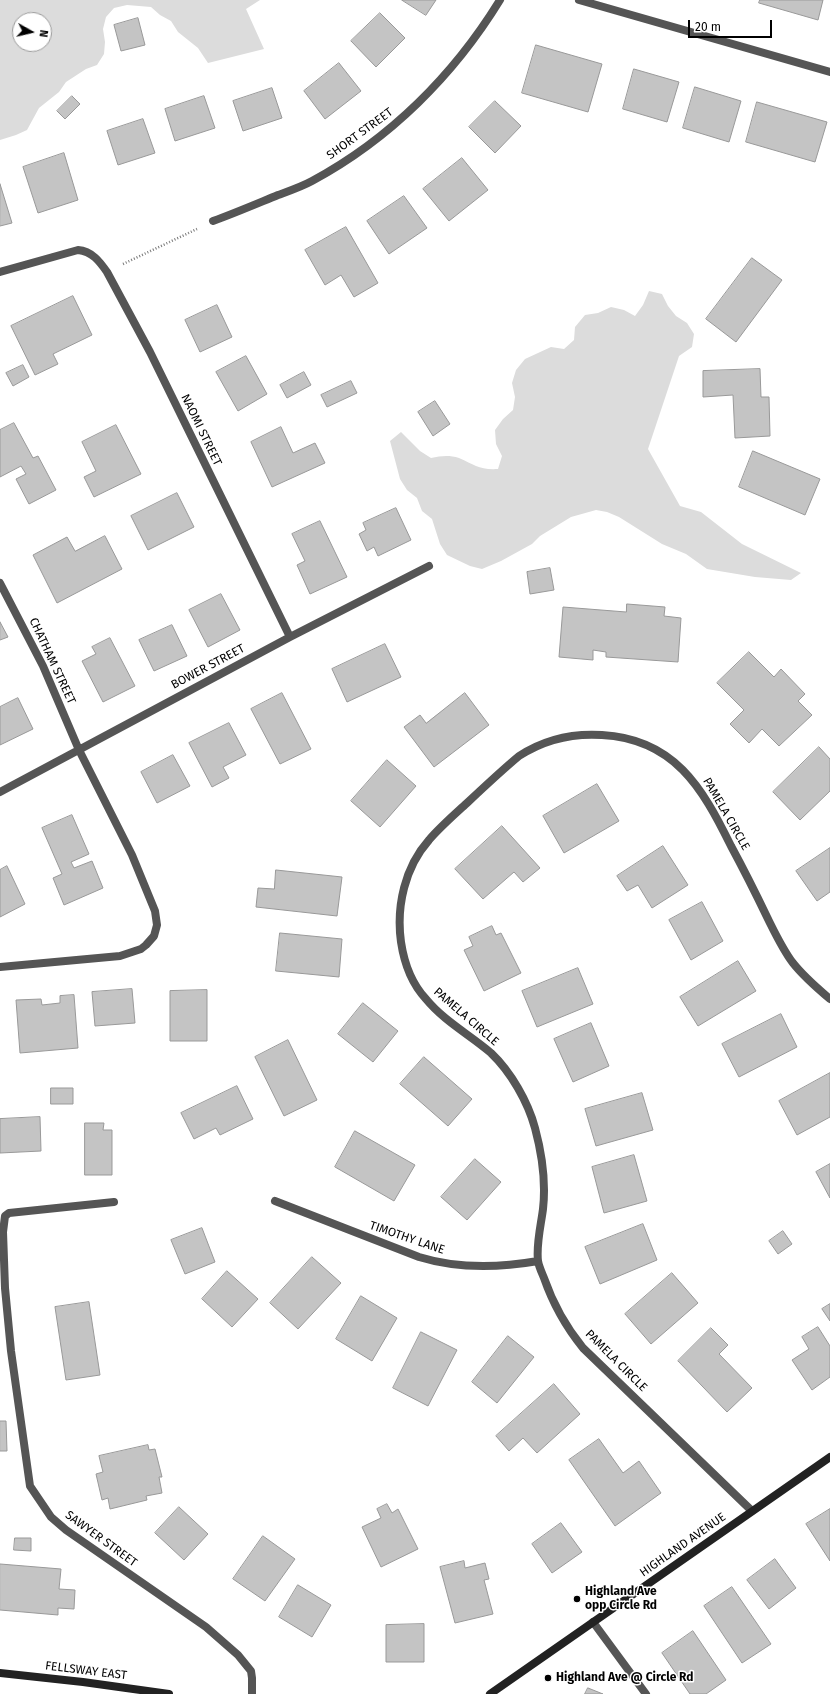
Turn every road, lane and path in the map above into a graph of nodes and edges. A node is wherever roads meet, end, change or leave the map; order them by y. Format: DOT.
graph roads {
  1 [pos="500,0"];
  2 [pos="579,0"];
  3 [pos="830,72"];
  4 [pos="213,221"];
  5 [pos="0,272"];
  6 [pos="107,272"];
  7 [pos="429,566"];
  8 [pos="0,583"];
  9 [pos="290,637"];
  10 [pos="79,750"];
  11 [pos="0,792"];
  12 [pos="0,967"];
  13 [pos="830,999"];
  14 [pos="274,1201"];
  15 [pos="114,1202"];
  16 [pos="538,1261"];
  17 [pos="830,1457"];
  18 [pos="752,1511"];
  19 [pos="593,1622"];
  20 [pos="0,1674"];
  21 [pos="169,1694"];
  22 [pos="252,1694"];
  23 [pos="490,1694"];
  24 [pos="646,1694"];
  1 -- 4 [label="street, SHORT STREET"];
  2 -- 3 [label="street"];
  4 -- 6 [label="path"];
  5 -- 6 [label="street, NAOMI STREET"];
  6 -- 9 [label="street, NAOMI STREET"];
  7 -- 9 [label="street, BOWER STREET"];
  8 -- 10 [label="street, CHATHAM STREET"];
  9 -- 10 [label="street, BOWER STREET"];
  10 -- 11 [label="street, BOWER STREET"];
  10 -- 12 [label="street, CHATHAM STREET"];
  13 -- 16 [label="street, PAMELA CIRCLE"];
  14 -- 16 [label="street, TIMOTHY LANE"];
  15 -- 22 [label="street, SAWYER STREET"];
  16 -- 18 [label="street, PAMELA CIRCLE"];
  17 -- 18 [label="main road, HIGHLAND AVENUE"];
  18 -- 19 [label="main road, HIGHLAND AVENUE"];
  19 -- 23 [label="main road, HIGHLAND AVENUE"];
  19 -- 24 [label="street"];
  20 -- 21 [label="main road, FELLSWAY EAST"];
}
